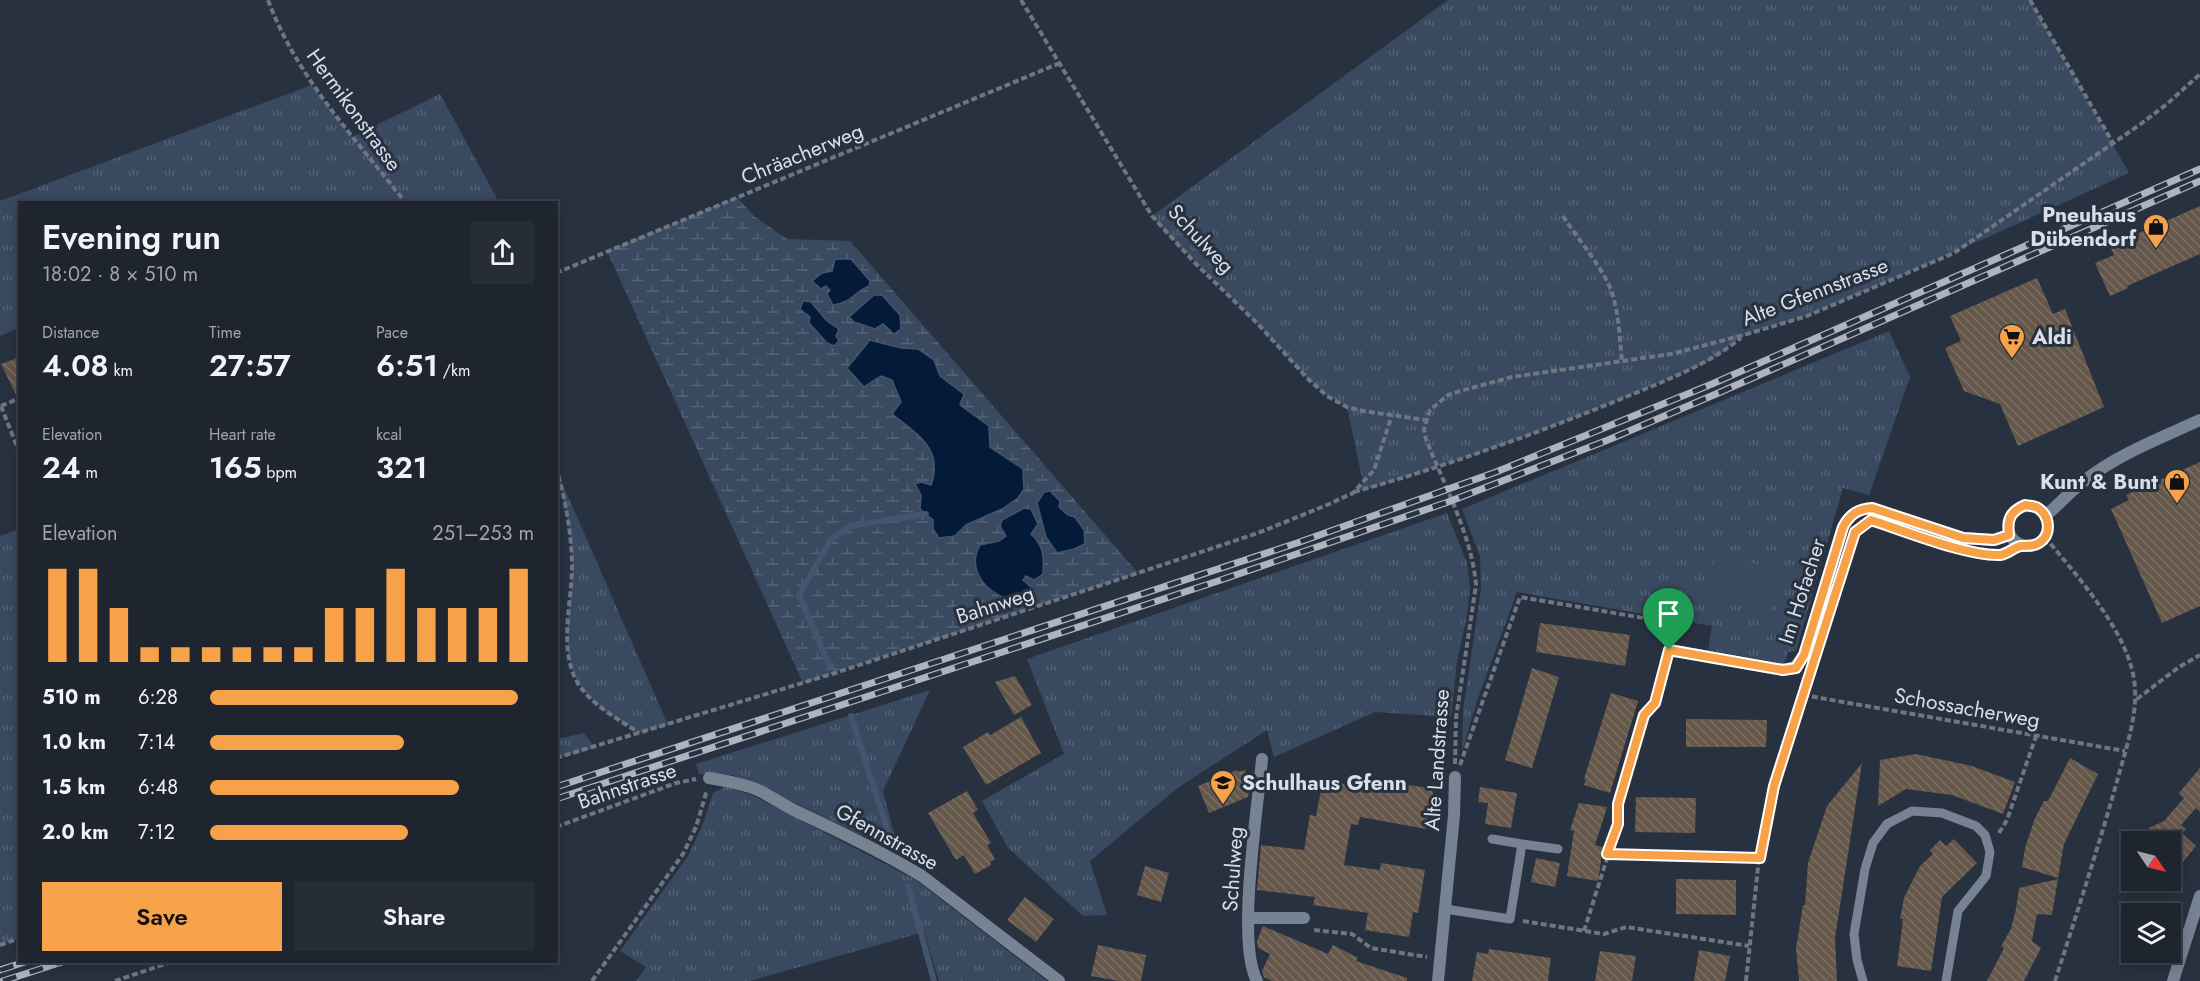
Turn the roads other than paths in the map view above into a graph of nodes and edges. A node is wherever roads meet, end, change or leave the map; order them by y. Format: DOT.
graph roads {
  1 [pos="2200,420"];
  2 [pos="2046,515"];
  3 [pos="2009,535"];
  4 [pos="1669,650"];
  5 [pos="1262,759"];
  6 [pos="1455,777"];
  7 [pos="709,778"];
  8 [pos="1492,839"];
  9 [pos="1522,844"];
  10 [pos="1558,849"];
  11 [pos="2200,896"];
  12 [pos="1445,909"];
  13 [pos="1249,918"];
  14 [pos="1304,918"];
  15 [pos="1059,981"];
  16 [pos="1257,981"];
  17 [pos="1438,981"];
  18 [pos="1863,981"];
  19 [pos="1946,981"];
  20 [pos="2173,981"];
  1 -- 2 [label="street"];
  2 -- 3 [label="street"];
  2 -- 3 [label="street"];
  3 -- 4 [label="street, Im Hofacher"];
  5 -- 13 [label="street, Schulweg"];
  6 -- 12 [label="street, Alte Landstrasse"];
  7 -- 15 [label="street, Gfennstrasse"];
  8 -- 9 [label="lane"];
  9 -- 10 [label="lane"];
  9 -- 12 [label="lane"];
  11 -- 20 [label="street"];
  12 -- 17 [label="street, Alte Landstrasse"];
  13 -- 14 [label="street"];
  13 -- 16 [label="street, Schulweg"];
  18 -- 19 [label="lane"];
}
